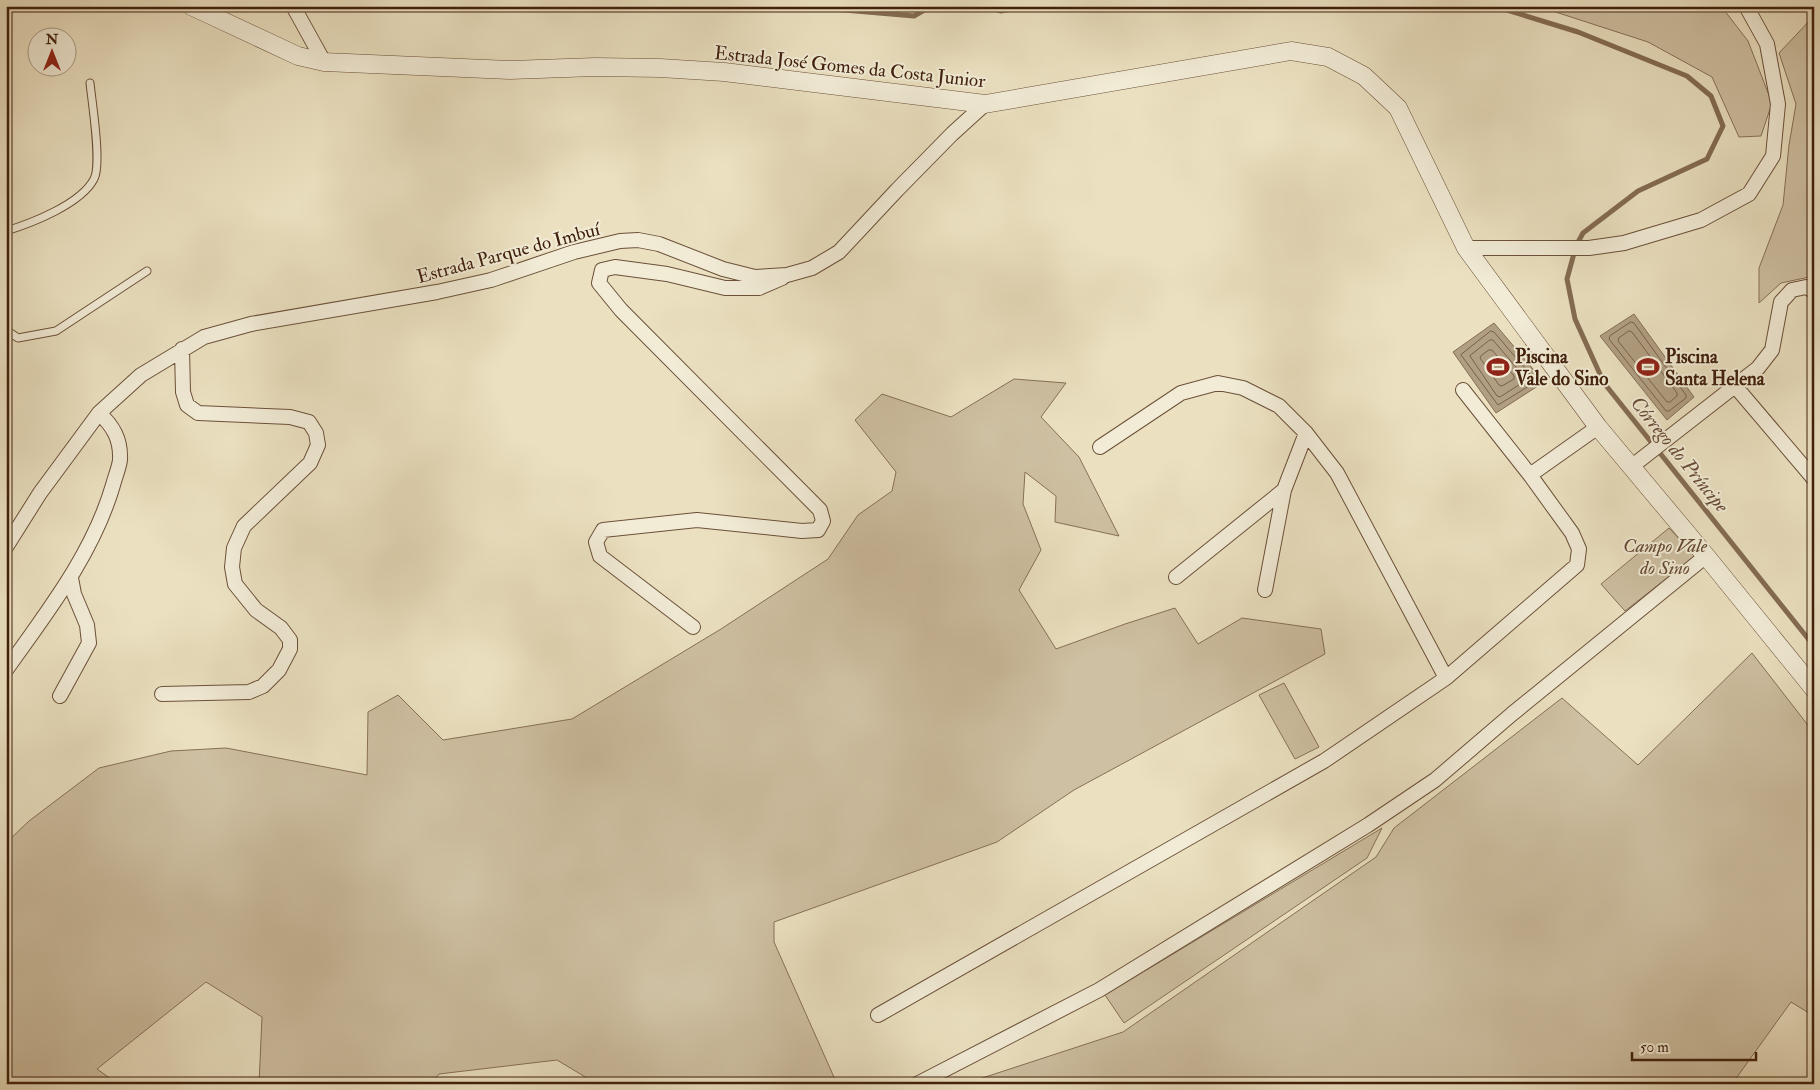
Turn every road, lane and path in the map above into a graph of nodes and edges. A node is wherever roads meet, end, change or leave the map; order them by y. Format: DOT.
graph roads {
  1 [pos="191,6"];
  2 [pos="293,6"];
  3 [pos="1746,6"];
  4 [pos="324,62"];
  5 [pos="90,83"];
  6 [pos="985,104"];
  7 [pos="6,231"];
  8 [pos="1466,248"];
  9 [pos="147,271"];
  10 [pos="787,275"];
  11 [pos="1814,291"];
  12 [pos="6,330"];
  13 [pos="182,350"];
  14 [pos="1735,386"];
  15 [pos="1463,390"];
  16 [pos="99,413"];
  17 [pos="1598,427"];
  18 [pos="1306,433"];
  19 [pos="1100,447"];
  20 [pos="1631,466"];
  21 [pos="1530,475"];
  22 [pos="1814,479"];
  23 [pos="1284,490"];
  24 [pos="6,547"];
  25 [pos="1706,556"];
  26 [pos="1176,577"];
  27 [pos="71,578"];
  28 [pos="1265,590"];
  29 [pos="693,627"];
  30 [pos="6,670"];
  31 [pos="1446,678"];
  32 [pos="1814,689"];
  33 [pos="162,694"];
  34 [pos="60,696"];
  35 [pos="878,1015"];
  36 [pos="917,1084"];
  1 -- 4 [label="street, Estrada José Gomes da Costa Junior"];
  2 -- 4 [label="street"];
  3 -- 8 [label="street"];
  4 -- 6 [label="street, Estrada José Gomes da Costa Junior"];
  5 -- 7 [label="lane"];
  6 -- 8 [label="street, Estrada José Gomes da Costa Junior"];
  6 -- 10 [label="street, Estrada Parque do Imbuí"];
  8 -- 17 [label="street, Estrada José Gomes da Costa Junior"];
  9 -- 12 [label="lane"];
  10 -- 13 [label="street, Estrada Parque do Imbuí"];
  10 -- 29 [label="street"];
  11 -- 14 [label="street"];
  13 -- 16 [label="street, Estrada Parque do Imbuí"];
  13 -- 33 [label="street"];
  14 -- 20 [label="street"];
  14 -- 22 [label="street"];
  15 -- 21 [label="street"];
  16 -- 24 [label="street, Estrada Parque do Imbuí"];
  16 -- 27 [label="street"];
  17 -- 20 [label="street, Estrada José Gomes da Costa Junior"];
  17 -- 21 [label="street"];
  18 -- 19 [label="street"];
  18 -- 23 [label="street"];
  18 -- 31 [label="street"];
  20 -- 25 [label="street, Estrada José Gomes da Costa Junior"];
  21 -- 31 [label="street"];
  23 -- 26 [label="street"];
  23 -- 28 [label="street"];
  25 -- 32 [label="street, Estrada José Gomes da Costa Junior"];
  25 -- 36 [label="street"];
  27 -- 30 [label="street"];
  27 -- 34 [label="street"];
  31 -- 35 [label="street"];
}
